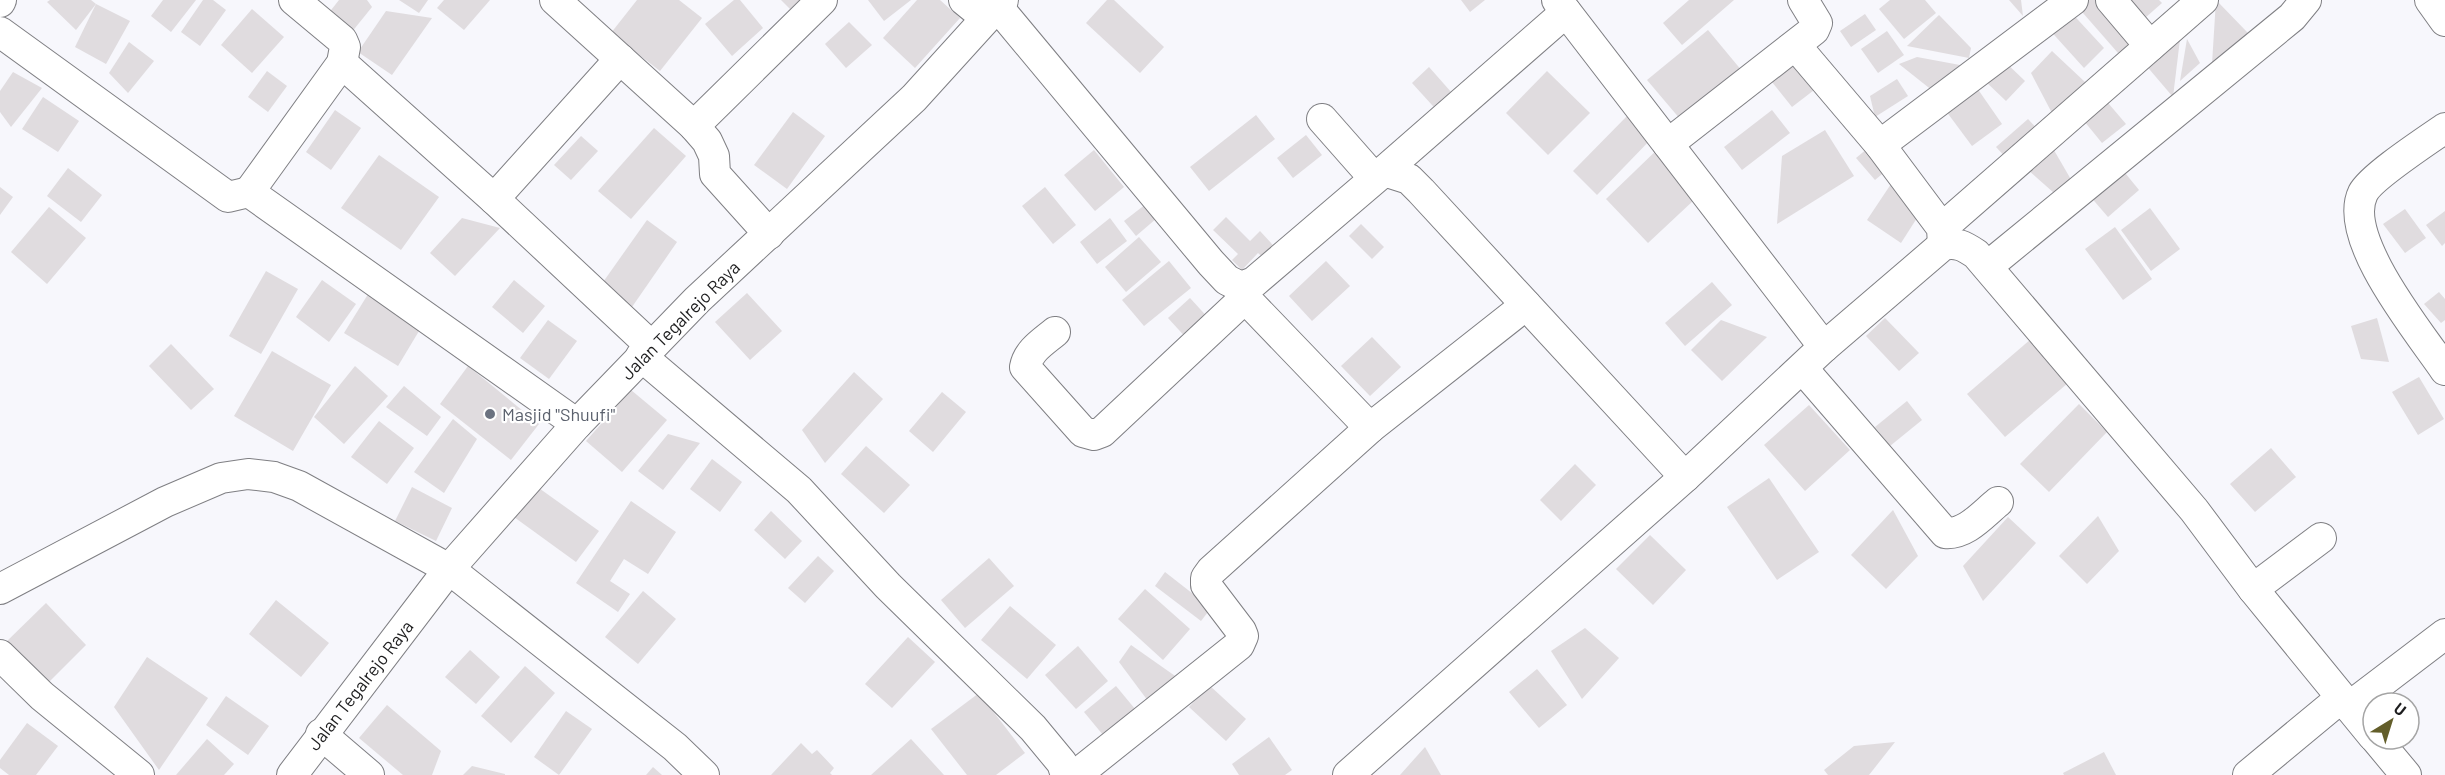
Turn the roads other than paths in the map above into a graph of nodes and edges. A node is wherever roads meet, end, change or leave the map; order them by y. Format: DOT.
graph roads {
  1 [pos="294,0"];
  2 [pos="555,0"];
  3 [pos="822,0"];
  4 [pos="1803,0"];
  5 [pos="2073,0"];
  6 [pos="2110,0"];
  7 [pos="2204,0"];
  8 [pos="2306,0"];
  9 [pos="2430,0"];
  10 [pos="987,6"];
  11 [pos="1562,6"];
  12 [pos="2445,21"];
  13 [pos="2,38"];
  14 [pos="1796,46"];
  15 [pos="2150,46"];
  16 [pos="620,59"];
  17 [pos="342,63"];
  18 [pos="1322,119"];
  19 [pos="694,126"];
  20 [pos="2445,128"];
  21 [pos="1668,144"];
  22 [pos="1880,145"];
  23 [pos="1379,174"];
  24 [pos="249,192"];
  25 [pos="494,199"];
  26 [pos="769,234"];
  27 [pos="1942,237"];
  28 [pos="1988,266"];
  29 [pos="1243,293"];
  30 [pos="1526,305"];
  31 [pos="1054,332"];
  32 [pos="1824,347"];
  33 [pos="646,351"];
  34 [pos="1803,369"];
  35 [pos="2445,370"];
  36 [pos="578,424"];
  37 [pos="1370,428"];
  38 [pos="1685,477"];
  39 [pos="1998,501"];
  40 [pos="2321,538"];
  41 [pos="450,569"];
  42 [pos="0,589"];
  43 [pos="2253,589"];
  44 [pos="2445,634"];
  45 [pos="0,655"];
  46 [pos="2345,703"];
  47 [pos="2361,722"];
  48 [pos="321,734"];
  49 [pos="2386,751"];
  50 [pos="139,775"];
  51 [pos="292,775"];
  52 [pos="369,775"];
  53 [pos="705,775"];
  54 [pos="1066,775"];
  55 [pos="1076,775"];
  56 [pos="1348,775"];
  57 [pos="2248,775"];
  58 [pos="2406,775"];
  1 -- 17 [label="street"];
  2 -- 16 [label="street"];
  3 -- 19 [label="street"];
  4 -- 14 [label="street"];
  5 -- 22 [label="street"];
  6 -- 15 [label="street"];
  7 -- 15 [label="street"];
  8 -- 28 [label="street"];
  9 -- 12 [label="street"];
  10 -- 26 [label="street, Jalan Tegalrejo Raya"];
  10 -- 29 [label="street"];
  11 -- 21 [label="street"];
  11 -- 23 [label="street"];
  13 -- 24 [label="street"];
  14 -- 21 [label="street"];
  14 -- 22 [label="street"];
  15 -- 27 [label="street"];
  16 -- 19 [label="street"];
  16 -- 25 [label="street"];
  17 -- 24 [label="street"];
  17 -- 25 [label="street"];
  18 -- 23 [label="street"];
  19 -- 26 [label="street"];
  20 -- 35 [label="street"];
  21 -- 32 [label="street"];
  22 -- 27 [label="street"];
  23 -- 29 [label="street"];
  23 -- 30 [label="street"];
  24 -- 36 [label="street"];
  25 -- 33 [label="street"];
  26 -- 33 [label="street, Jalan Tegalrejo Raya"];
  27 -- 28 [label="street"];
  27 -- 32 [label="street"];
  28 -- 43 [label="street"];
  29 -- 31 [label="street"];
  29 -- 37 [label="street"];
  30 -- 37 [label="street"];
  30 -- 38 [label="street"];
  32 -- 34 [label="street"];
  33 -- 36 [label="street, Jalan Tegalrejo Raya"];
  33 -- 54 [label="street"];
  34 -- 38 [label="street"];
  34 -- 39 [label="street"];
  36 -- 41 [label="street, Jalan Tegalrejo Raya"];
  37 -- 55 [label="street"];
  38 -- 56 [label="street"];
  40 -- 43 [label="street"];
  41 -- 42 [label="street"];
  41 -- 48 [label="street, Jalan Tegalrejo Raya"];
  41 -- 53 [label="street"];
  43 -- 46 [label="street"];
  44 -- 46 [label="street"];
  45 -- 50 [label="street"];
  46 -- 47 [label="street"];
  46 -- 57 [label="street"];
  48 -- 51 [label="street, Jalan Tegalrejo Raya"];
  48 -- 52 [label="street"];
  49 -- 58 [label="street"];
}
